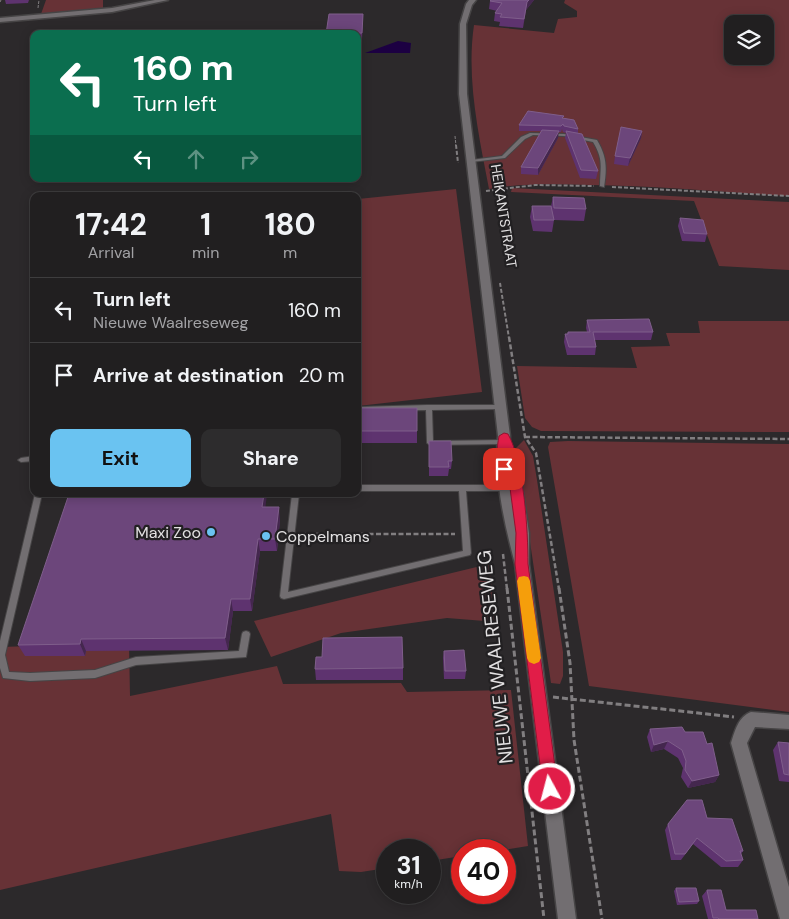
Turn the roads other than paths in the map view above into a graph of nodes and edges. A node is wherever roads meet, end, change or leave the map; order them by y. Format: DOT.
graph roads {
  1 [pos="165,0"];
  2 [pos="474,0"];
  3 [pos="0,20"];
  4 [pos="471,161"];
  5 [pos="602,186"];
  6 [pos="499,390"];
  7 [pos="429,406"];
  8 [pos="501,407"];
  9 [pos="361,409"];
  10 [pos="504,440"];
  11 [pos="30,459"];
  12 [pos="21,460"];
  13 [pos="361,488"];
  14 [pos="462,488"];
  15 [pos="511,488"];
  16 [pos="37,497"];
  17 [pos="295,497"];
  18 [pos="246,634"];
  19 [pos="789,722"];
  20 [pos="567,919"];
  21 [pos="789,919"];
  1 -- 3 [label="street"];
  2 -- 4 [label="street, HEIKANTSTRAAT"];
  4 -- 5 [label="lane"];
  4 -- 6 [label="street, HEIKANTSTRAAT"];
  6 -- 8 [label="street, NIEUWE WAALRESEWEG"];
  7 -- 8 [label="lane"];
  7 -- 9 [label="lane"];
  7 -- 10 [label="lane"];
  8 -- 10 [label="street, NIEUWE WAALRESEWEG"];
  10 -- 15 [label="street, NIEUWE WAALRESEWEG"];
  11 -- 12 [label="lane"];
  13 -- 14 [label="lane"];
  14 -- 15 [label="lane"];
  14 -- 17 [label="lane"];
  15 -- 20 [label="street, NIEUWE WAALRESEWEG"];
  16 -- 18 [label="lane"];
  19 -- 21 [label="street"];
}
